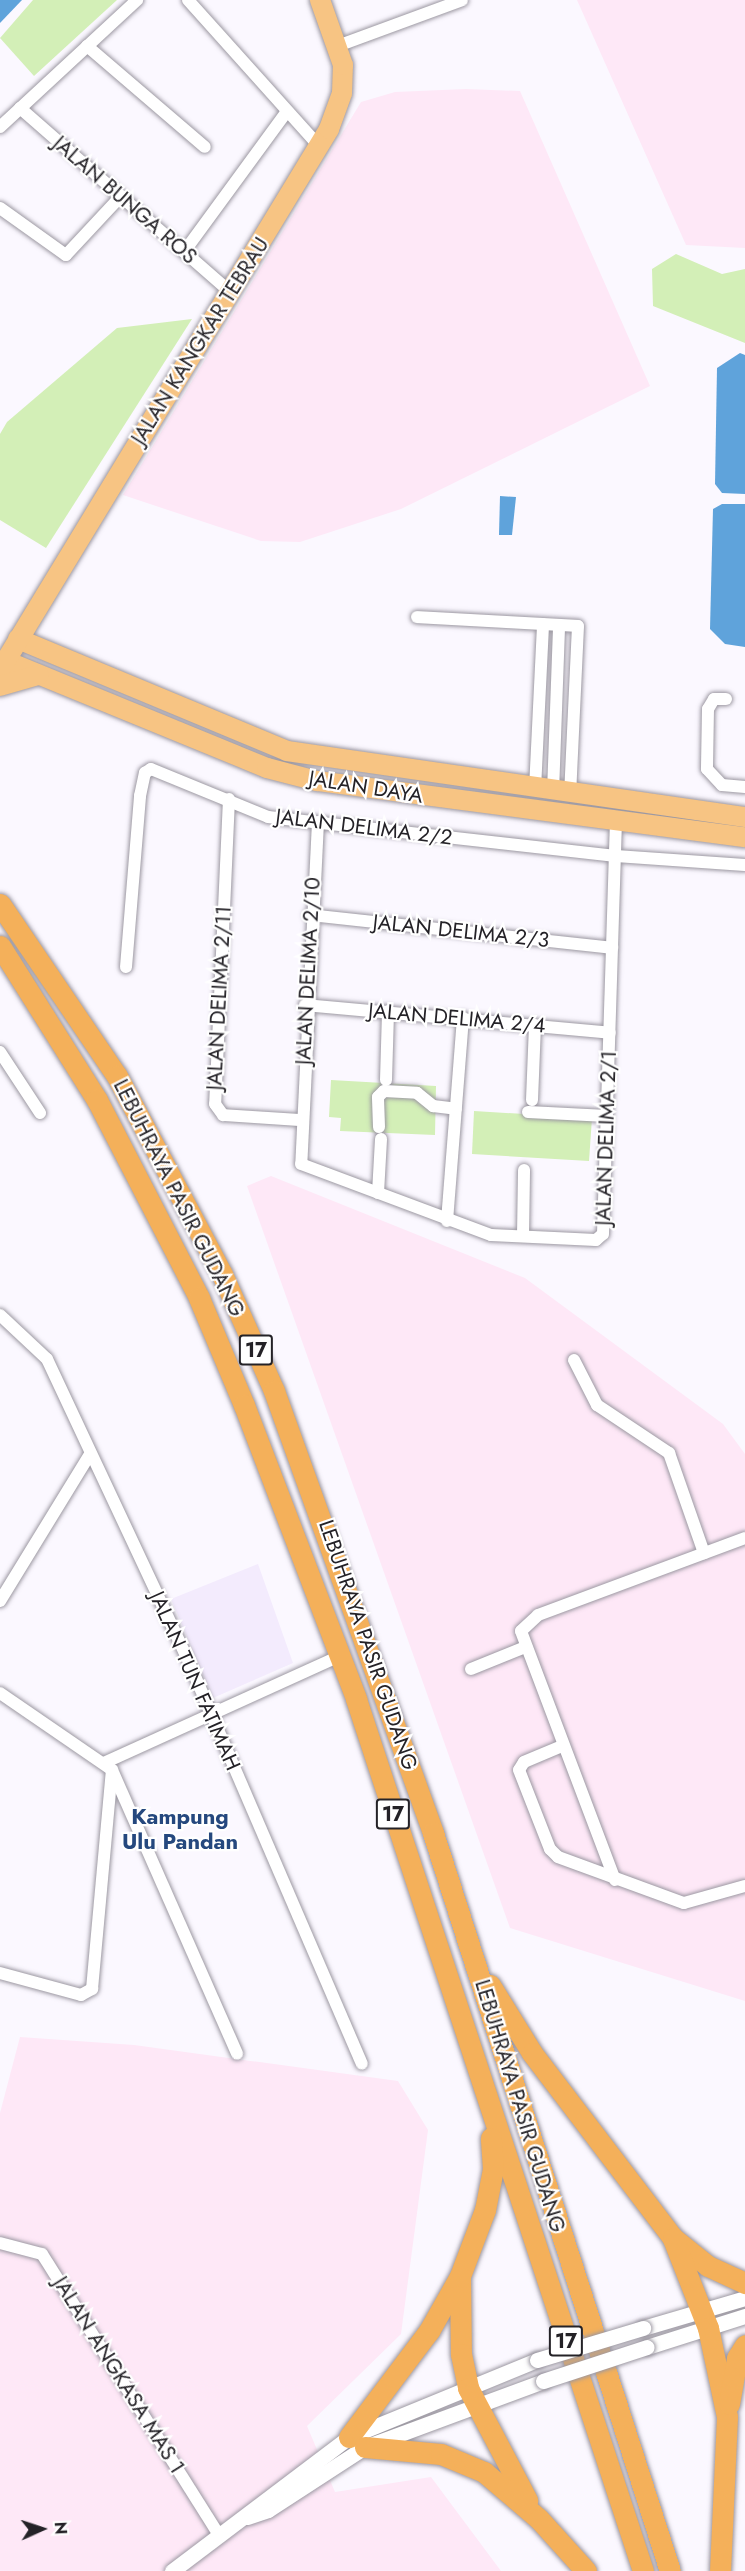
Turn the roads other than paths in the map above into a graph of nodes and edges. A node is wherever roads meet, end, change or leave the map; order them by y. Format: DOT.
graph roads {
  1 [pos="136,0"];
  2 [pos="188,0"];
  3 [pos="320,0"];
  4 [pos="462,0"];
  5 [pos="340,45"];
  6 [pos="87,46"];
  7 [pos="20,108"];
  8 [pos="285,114"];
  9 [pos="0,127"];
  10 [pos="205,147"];
  11 [pos="320,147"];
  12 [pos="121,196"];
  13 [pos="0,208"];
  14 [pos="184,252"];
  15 [pos="230,292"];
  16 [pos="39,606"];
  17 [pos="417,617"];
  18 [pos="543,624"];
  19 [pos="559,625"];
  20 [pos="18,639"];
  21 [pos="50,654"];
  22 [pos="3,665"];
  23 [pos="38,675"];
  24 [pos="0,686"];
  25 [pos="726,699"];
  26 [pos="237,732"];
  27 [pos="215,746"];
  28 [pos="745,787"];
  29 [pos="553,792"];
  30 [pos="229,799"];
  31 [pos="745,817"];
  32 [pos="318,822"];
  33 [pos="616,823"];
  34 [pos="745,837"];
  35 [pos="615,856"];
  36 [pos="745,865"];
  37 [pos="0,904"];
  38 [pos="310,915"];
  39 [pos="0,946"];
  40 [pos="612,948"];
  41 [pos="126,967"];
  42 [pos="305,1005"];
  43 [pos="388,1011"];
  44 [pos="463,1018"];
  45 [pos="535,1025"];
  46 [pos="610,1033"];
  47 [pos="0,1052"];
  48 [pos="386,1080"];
  49 [pos="456,1109"];
  50 [pos="40,1113"];
  51 [pos="607,1116"];
  52 [pos="301,1120"];
  53 [pos="524,1170"];
  54 [pos="378,1193"];
  55 [pos="447,1221"];
  56 [pos="523,1236"];
  57 [pos="0,1315"];
  58 [pos="574,1360"];
  59 [pos="90,1454"];
  60 [pos="745,1538"];
  61 [pos="704,1553"];
  62 [pos="0,1601"];
  63 [pos="523,1648"];
  64 [pos="340,1656"];
  65 [pos="471,1669"];
  66 [pos="0,1693"];
  67 [pos="212,1715"];
  68 [pos="562,1746"];
  69 [pos="109,1766"];
  70 [pos="615,1880"];
  71 [pos="745,1886"];
  72 [pos="474,1956"];
  73 [pos="0,1973"];
  74 [pos="237,2054"];
  75 [pos="362,2064"];
  76 [pos="489,2110"];
  77 [pos="673,2238"];
  78 [pos="0,2243"];
  79 [pos="460,2276"];
  80 [pos="745,2283"];
  81 [pos="745,2298"];
  82 [pos="745,2316"];
  83 [pos="705,2320"];
  84 [pos="745,2345"];
  85 [pos="471,2397"];
  86 [pos="727,2417"];
  87 [pos="357,2442"];
  88 [pos="539,2519"];
  89 [pos="218,2534"];
  90 [pos="172,2571"];
  91 [pos="586,2571"];
  92 [pos="643,2571"];
  93 [pos="670,2571"];
  94 [pos="720,2571"];
  1 -- 6 [label="street"];
  2 -- 8 [label="street"];
  3 -- 5 [label="main road, JALAN KANGKAR TEBRAU"];
  4 -- 5 [label="street"];
  5 -- 11 [label="main road, JALAN KANGKAR TEBRAU"];
  6 -- 7 [label="street"];
  6 -- 10 [label="street"];
  7 -- 9 [label="street"];
  7 -- 12 [label="street, JALAN BUNGA ROS"];
  8 -- 11 [label="street"];
  8 -- 14 [label="street"];
  11 -- 15 [label="main road, JALAN KANGKAR TEBRAU"];
  12 -- 13 [label="street"];
  12 -- 14 [label="street, JALAN BUNGA ROS"];
  14 -- 15 [label="street, JALAN BUNGA ROS"];
  15 -- 16 [label="main road, JALAN KANGKAR TEBRAU"];
  16 -- 20 [label="main road, JALAN KANGKAR TEBRAU"];
  16 -- 21 [label="main road"];
  17 -- 18 [label="street"];
  18 -- 19 [label="street"];
  18 -- 29 [label="street"];
  19 -- 29 [label="street"];
  19 -- 29 [label="street"];
  20 -- 21 [label="main road, JALAN DAYA"];
  20 -- 22 [label="main road, JALAN KANGKAR TEBRAU"];
  21 -- 26 [label="main road, JALAN DAYA"];
  22 -- 23 [label="main road, JALAN DAYA"];
  23 -- 24 [label="main road"];
  23 -- 27 [label="main road, JALAN DAYA"];
  25 -- 28 [label="street"];
  26 -- 27 [label="main road"];
  26 -- 29 [label="main road, JALAN DAYA"];
  27 -- 33 [label="main road, JALAN DAYA"];
  29 -- 31 [label="main road, JALAN DAYA"];
  30 -- 32 [label="street, JALAN DELIMA 2/2"];
  30 -- 41 [label="street, JALAN DELIMA 2/2"];
  30 -- 52 [label="street, JALAN DELIMA 2/11"];
  32 -- 35 [label="street, JALAN DELIMA 2/2"];
  32 -- 38 [label="street, JALAN DELIMA 2/10"];
  33 -- 34 [label="main road, JALAN DAYA"];
  33 -- 35 [label="street, JALAN DELIMA 2/1"];
  35 -- 36 [label="street, JALAN DELIMA 2/2"];
  35 -- 40 [label="street, JALAN DELIMA 2/1"];
  37 -- 72 [label="highway, LEBUHRAYA PASIR GUDANG / 17"];
  38 -- 40 [label="street, JALAN DELIMA 2/3"];
  38 -- 42 [label="street, JALAN DELIMA 2/10"];
  39 -- 64 [label="highway, LEBUHRAYA PASIR GUDANG / 17"];
  40 -- 46 [label="street, JALAN DELIMA 2/1"];
  42 -- 43 [label="street, JALAN DELIMA 2/4"];
  42 -- 52 [label="street, JALAN DELIMA 2/10"];
  43 -- 44 [label="street, JALAN DELIMA 2/4"];
  43 -- 48 [label="street"];
  44 -- 45 [label="street, JALAN DELIMA 2/4"];
  44 -- 49 [label="street"];
  45 -- 46 [label="street, JALAN DELIMA 2/4"];
  45 -- 51 [label="street"];
  46 -- 51 [label="street, JALAN DELIMA 2/1"];
  47 -- 50 [label="street"];
  49 -- 54 [label="street"];
  49 -- 55 [label="street"];
  51 -- 56 [label="street, JALAN DELIMA 2/1"];
  52 -- 54 [label="street, JALAN DELIMA 2/1"];
  53 -- 56 [label="street"];
  54 -- 55 [label="street, JALAN DELIMA 2/1"];
  55 -- 56 [label="street, JALAN DELIMA 2/1"];
  57 -- 59 [label="street, JALAN TUN FATIMAH"];
  58 -- 61 [label="street"];
  59 -- 62 [label="street"];
  59 -- 67 [label="street, JALAN TUN FATIMAH"];
  60 -- 61 [label="street"];
  61 -- 63 [label="street"];
  63 -- 65 [label="street"];
  63 -- 68 [label="street"];
  64 -- 67 [label="street"];
  64 -- 76 [label="highway, LEBUHRAYA PASIR GUDANG / 17"];
  66 -- 69 [label="street"];
  67 -- 69 [label="street"];
  67 -- 75 [label="street, JALAN TUN FATIMAH"];
  68 -- 70 [label="street"];
  68 -- 70 [label="street"];
  69 -- 73 [label="street"];
  69 -- 74 [label="street"];
  70 -- 71 [label="street"];
  72 -- 77 [label="highway"];
  72 -- 93 [label="highway, LEBUHRAYA PASIR GUDANG / 17"];
  76 -- 79 [label="highway"];
  76 -- 92 [label="highway, LEBUHRAYA PASIR GUDANG / 17"];
  77 -- 80 [label="highway"];
  77 -- 83 [label="highway"];
  78 -- 89 [label="street, JALAN ANGKASA MAS 1"];
  79 -- 85 [label="highway"];
  79 -- 87 [label="highway"];
  81 -- 83 [label="street"];
  82 -- 83 [label="street"];
  83 -- 85 [label="street, bridge"];
  83 -- 85 [label="street, bridge"];
  83 -- 86 [label="highway"];
  84 -- 86 [label="highway"];
  85 -- 87 [label="street"];
  85 -- 88 [label="highway"];
  86 -- 94 [label="highway"];
  87 -- 88 [label="highway"];
  87 -- 89 [label="street"];
  88 -- 91 [label="highway"];
  89 -- 90 [label="street"];
}
